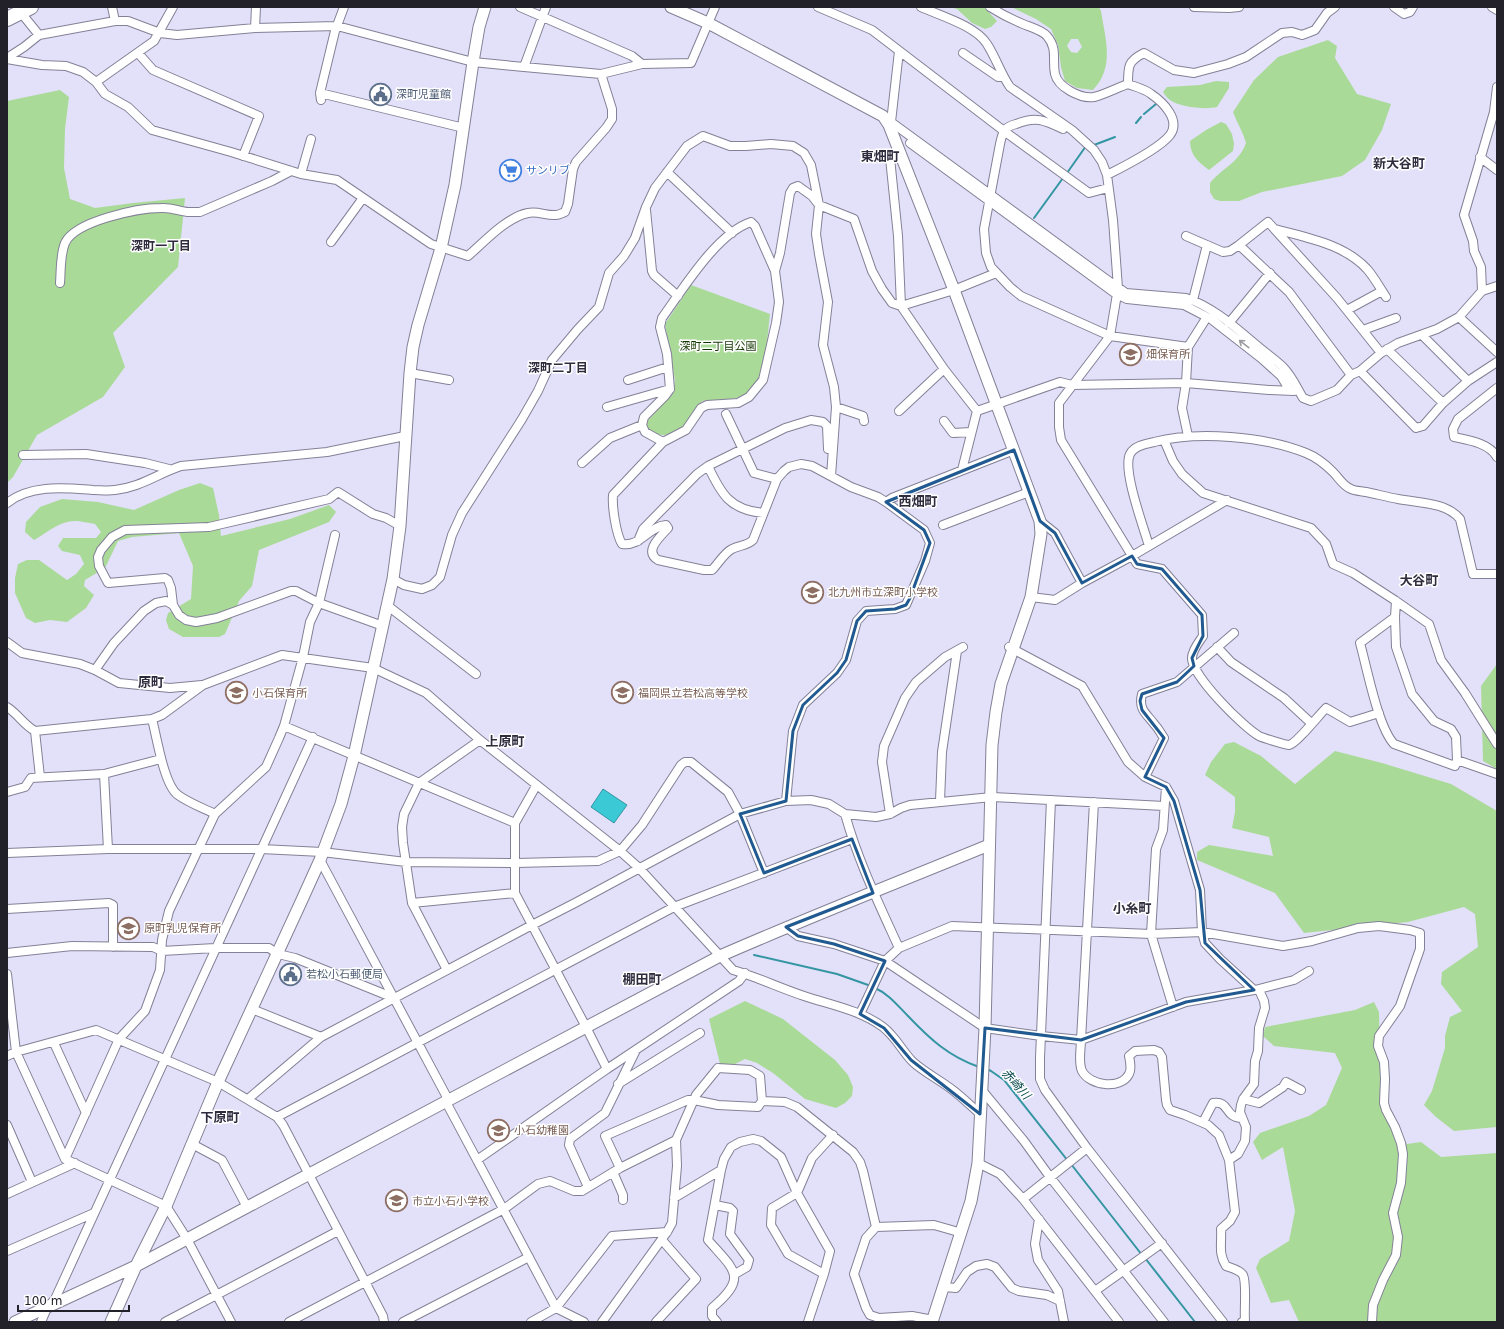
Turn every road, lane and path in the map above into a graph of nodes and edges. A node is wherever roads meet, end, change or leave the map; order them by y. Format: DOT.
graph roads {
  1 [pos="112,7"];
  2 [pos="173,7"];
  3 [pos="256,7"];
  4 [pos="344,7"];
  5 [pos="485,7"];
  6 [pos="520,7"];
  7 [pos="546,7"];
  8 [pos="673,7"];
  9 [pos="715,7"];
  10 [pos="818,7"];
  11 [pos="921,7"];
  12 [pos="990,7"];
  13 [pos="1194,7"];
  14 [pos="1239,7"];
  15 [pos="1335,7"];
  16 [pos="1394,7"];
  17 [pos="1413,7"];
  18 [pos="1492,7"];
  19 [pos="23,9"];
  20 [pos="1497,10"];
  21 [pos="543,17"];
  22 [pos="7,19"];
  23 [pos="115,21"];
  24 [pos="708,23"];
  25 [pos="337,26"];
  26 [pos="255,28"];
  27 [pos="160,33"];
  28 [pos="38,35"];
  29 [pos="899,51"];
  30 [pos="138,53"];
  31 [pos="963,53"];
  32 [pos="7,58"];
  33 [pos="472,62"];
  34 [pos="642,64"];
  35 [pos="524,67"];
  36 [pos="602,74"];
  37 [pos="1003,77"];
  38 [pos="96,82"];
  39 [pos="1128,84"];
  40 [pos="1497,87"];
  41 [pos="890,124"];
  42 [pos="464,128"];
  43 [pos="1072,130"];
  44 [pos="1004,131"];
  45 [pos="311,139"];
  46 [pos="898,148"];
  47 [pos="243,156"];
  48 [pos="1480,157"];
  49 [pos="1497,170"];
  50 [pos="291,171"];
  51 [pos="667,172"];
  52 [pos="302,174"];
  53 [pos="1107,175"];
  54 [pos="1108,188"];
  55 [pos="363,198"];
  56 [pos="990,198"];
  57 [pos="819,205"];
  58 [pos="646,207"];
  59 [pos="1274,229"];
  60 [pos="732,232"];
  61 [pos="1186,236"];
  62 [pos="331,242"];
  63 [pos="1207,245"];
  64 [pos="1239,245"];
  65 [pos="441,248"];
  66 [pos="775,271"];
  67 [pos="996,273"];
  68 [pos="1270,273"];
  69 [pos="60,283"];
  70 [pos="1497,286"];
  71 [pos="954,290"];
  72 [pos="1117,291"];
  73 [pos="1482,291"];
  74 [pos="678,296"];
  75 [pos="1193,300"];
  76 [pos="902,306"];
  77 [pos="1347,310"];
  78 [pos="1459,316"];
  79 [pos="1207,317"];
  80 [pos="1396,318"];
  81 [pos="1229,323"];
  82 [pos="1363,330"];
  83 [pos="1422,335"];
  84 [pos="1110,336"];
  85 [pos="1188,347"];
  86 [pos="1384,351"];
  87 [pos="1497,352"];
  88 [pos="1497,362"];
  89 [pos="668,367"];
  90 [pos="944,369"];
  91 [pos="1360,371"];
  92 [pos="410,373"];
  93 [pos="1351,375"];
  94 [pos="449,380"];
  95 [pos="628,380"];
  96 [pos="1468,381"];
  97 [pos="1186,384"];
  98 [pos="1072,385"];
  99 [pos="670,388"];
  100 [pos="1497,388"];
  101 [pos="1294,391"];
  102 [pos="1443,403"];
  103 [pos="996,406"];
  104 [pos="608,407"];
  105 [pos="836,407"];
  106 [pos="899,411"];
  107 [pos="977,411"];
  108 [pos="726,414"];
  109 [pos="864,421"];
  110 [pos="944,421"];
  111 [pos="642,425"];
  112 [pos="971,432"];
  113 [pos="405,436"];
  114 [pos="1188,436"];
  115 [pos="1164,440"];
  116 [pos="663,442"];
  117 [pos="741,449"];
  118 [pos="1014,450"];
  119 [pos="23,455"];
  120 [pos="1497,457"];
  121 [pos="831,461"];
  122 [pos="582,463"];
  123 [pos="708,466"];
  124 [pos="170,470"];
  125 [pos="962,470"];
  126 [pos="831,476"];
  127 [pos="778,479"];
  128 [pos="1029,492"];
  129 [pos="1227,500"];
  130 [pos="886,502"];
  131 [pos="7,503"];
  132 [pos="763,513"];
  133 [pos="1040,520"];
  134 [pos="943,525"];
  135 [pos="400,526"];
  136 [pos="335,535"];
  137 [pos="638,541"];
  138 [pos="1149,546"];
  139 [pos="1132,556"];
  140 [pos="1497,574"];
  141 [pos="393,579"];
  142 [pos="1082,583"];
  143 [pos="1031,597"];
  144 [pos="1396,601"];
  145 [pos="319,603"];
  146 [pos="173,605"];
  147 [pos="388,606"];
  148 [pos="1395,617"];
  149 [pos="383,626"];
  150 [pos="1234,633"];
  151 [pos="7,642"];
  152 [pos="1217,647"];
  153 [pos="1011,648"];
  154 [pos="303,657"];
  155 [pos="1194,666"];
  156 [pos="373,668"];
  157 [pos="95,670"];
  158 [pos="476,674"];
  159 [pos="203,685"];
  160 [pos="7,707"];
  161 [pos="1379,713"];
  162 [pos="152,719"];
  163 [pos="1311,724"];
  164 [pos="284,726"];
  165 [pos="35,731"];
  166 [pos="313,737"];
  167 [pos="480,740"];
  168 [pos="1497,744"];
  169 [pos="354,756"];
  170 [pos="161,759"];
  171 [pos="1457,760"];
  172 [pos="104,774"];
  173 [pos="1497,774"];
  174 [pos="40,777"];
  175 [pos="1145,777"];
  176 [pos="419,783"];
  177 [pos="536,786"];
  178 [pos="1166,787"];
  179 [pos="7,792"];
  180 [pos="992,797"];
  181 [pos="1051,800"];
  182 [pos="786,801"];
  183 [pos="940,801"];
  184 [pos="1094,802"];
  185 [pos="1164,806"];
  186 [pos="215,814"];
  187 [pos="740,814"];
  188 [pos="845,814"];
  189 [pos="890,814"];
  190 [pos="515,823"];
  191 [pos="852,839"];
  192 [pos="989,845"];
  193 [pos="108,849"];
  194 [pos="261,849"];
  195 [pos="197,850"];
  196 [pos="620,851"];
  197 [pos="7,853"];
  198 [pos="321,856"];
  199 [pos="406,862"];
  200 [pos="516,863"];
  201 [pos="639,868"];
  202 [pos="764,873"];
  203 [pos="515,893"];
  204 [pos="874,893"];
  205 [pos="412,903"];
  206 [pos="674,907"];
  207 [pos="7,909"];
  208 [pos="532,925"];
  209 [pos="786,927"];
  210 [pos="988,928"];
  211 [pos="1045,930"];
  212 [pos="1087,932"];
  213 [pos="1202,932"];
  214 [pos="1151,934"];
  215 [pos="113,947"];
  216 [pos="216,948"];
  217 [pos="899,948"];
  218 [pos="162,951"];
  219 [pos="7,953"];
  220 [pos="278,954"];
  221 [pos="720,956"];
  222 [pos="885,961"];
  223 [pos="448,970"];
  224 [pos="556,970"];
  225 [pos="1309,972"];
  226 [pos="7,974"];
  227 [pos="745,974"];
  228 [pos="1257,990"];
  229 [pos="394,998"];
  230 [pos="1173,1007"];
  231 [pos="252,1009"];
  232 [pos="860,1014"];
  233 [pos="586,1027"];
  234 [pos="984,1028"];
  235 [pos="700,1033"];
  236 [pos="1041,1036"];
  237 [pos="321,1037"];
  238 [pos="119,1039"];
  239 [pos="1081,1040"];
  240 [pos="54,1043"];
  241 [pos="418,1043"];
  242 [pos="636,1050"];
  243 [pos="16,1052"];
  244 [pos="7,1056"];
  245 [pos="165,1059"];
  246 [pos="606,1069"];
  247 [pos="218,1082"];
  248 [pos="618,1085"];
  249 [pos="981,1089"];
  250 [pos="1300,1090"];
  251 [pos="1243,1099"];
  252 [pos="248,1100"];
  253 [pos="694,1100"];
  254 [pos="448,1101"];
  255 [pos="762,1101"];
  256 [pos="86,1113"];
  257 [pos="980,1114"];
  258 [pos="277,1117"];
  259 [pos="1242,1118"];
  260 [pos="1203,1122"];
  261 [pos="7,1125"];
  262 [pos="833,1135"];
  263 [pos="676,1140"];
  264 [pos="192,1144"];
  265 [pos="1087,1148"];
  266 [pos="65,1159"];
  267 [pos="477,1160"];
  268 [pos="1229,1160"];
  269 [pos="75,1163"];
  270 [pos="978,1163"];
  271 [pos="616,1170"];
  272 [pos="721,1170"];
  273 [pos="309,1175"];
  274 [pos="1050,1177"];
  275 [pos="111,1180"];
  276 [pos="32,1182"];
  277 [pos="588,1187"];
  278 [pos="797,1193"];
  279 [pos="7,1194"];
  280 [pos="674,1198"];
  281 [pos="1023,1199"];
  282 [pos="623,1200"];
  283 [pos="714,1205"];
  284 [pos="166,1206"];
  285 [pos="248,1207"];
  286 [pos="504,1209"];
  287 [pos="94,1213"];
  288 [pos="1039,1219"];
  289 [pos="876,1228"];
  290 [pos="338,1231"];
  291 [pos="667,1232"];
  292 [pos="962,1233"];
  293 [pos="188,1239"];
  294 [pos="662,1240"];
  295 [pos="1162,1243"];
  296 [pos="7,1251"];
  297 [pos="529,1256"];
  298 [pos="136,1266"];
  299 [pos="1124,1271"];
  300 [pos="735,1274"];
  301 [pos="824,1274"];
  302 [pos="365,1283"];
  303 [pos="944,1287"];
  304 [pos="1095,1292"];
  305 [pos="217,1294"];
  306 [pos="1060,1301"];
  307 [pos="47,1308"];
  308 [pos="556,1308"];
  309 [pos="933,1321"];
  310 [pos="15,1322"];
  311 [pos="41,1322"];
  312 [pos="111,1322"];
  313 [pos="165,1322"];
  314 [pos="232,1322"];
  315 [pos="289,1322"];
  316 [pos="384,1322"];
  317 [pos="403,1322"];
  318 [pos="531,1322"];
  319 [pos="584,1322"];
  320 [pos="602,1322"];
  321 [pos="656,1322"];
  322 [pos="718,1322"];
  323 [pos="808,1322"];
  324 [pos="1064,1322"];
  325 [pos="1119,1322"];
  326 [pos="1164,1322"];
  327 [pos="1223,1322"];
  328 [pos="1242,1322"];
  329 [pos="1372,1322"];
  1 -- 23 [label="street"];
  2 -- 27 [label="street"];
  3 -- 26 [label="street"];
  4 -- 25 [label="street"];
  5 -- 33 [label="street"];
  6 -- 21 [label="street"];
  7 -- 21 [label="street"];
  8 -- 24 [label="street"];
  9 -- 24 [label="street"];
  10 -- 29 [label="street"];
  11 -- 37 [label="street"];
  12 -- 39 [label="street"];
  13 -- 14 [label="street"];
  15 -- 39 [label="street"];
  16 -- 17 [label="street"];
  18 -- 20 [label="street"];
  19 -- 22 [label="highway"];
  19 -- 28 [label="street"];
  21 -- 34 [label="street"];
  21 -- 35 [label="street"];
  23 -- 27 [label="street"];
  23 -- 28 [label="street"];
  24 -- 34 [label="street"];
  24 -- 41 [label="street"];
  25 -- 26 [label="street"];
  25 -- 33 [label="street"];
  25 -- 42 [label="street"];
  26 -- 27 [label="street"];
  27 -- 30 [label="street"];
  28 -- 32 [label="street"];
  29 -- 41 [label="street"];
  29 -- 44 [label="street"];
  30 -- 38 [label="street"];
  30 -- 47 [label="street"];
  31 -- 37 [label="street"];
  32 -- 38 [label="street"];
  33 -- 35 [label="street"];
  33 -- 42 [label="street"];
  34 -- 36 [label="street"];
  35 -- 36 [label="street"];
  36 -- 65 [label="street"];
  37 -- 43 [label="street"];
  38 -- 47 [label="street"];
  39 -- 53 [label="street"];
  40 -- 48 [label="street"];
  41 -- 46 [label="street"];
  41 -- 56 [label="street"];
  42 -- 65 [label="street"];
  43 -- 44 [label="street"];
  43 -- 53 [label="street"];
  44 -- 54 [label="street"];
  44 -- 56 [label="street"];
  45 -- 52 [label="street"];
  46 -- 71 [label="street"];
  46 -- 76 [label="street"];
  47 -- 50 [label="street"];
  48 -- 49 [label="street"];
  48 -- 73 [label="street"];
  50 -- 52 [label="street"];
  50 -- 69 [label="street"];
  51 -- 57 [label="street"];
  51 -- 58 [label="street"];
  51 -- 60 [label="street"];
  52 -- 55 [label="street"];
  53 -- 54 [label="street"];
  54 -- 72 [label="street"];
  55 -- 62 [label="street"];
  55 -- 65 [label="street"];
  56 -- 67 [label="street"];
  56 -- 72 [label="street"];
  57 -- 66 [label="street"];
  57 -- 76 [label="street"];
  57 -- 105 [label="street"];
  58 -- 74 [label="street"];
  58 -- 141 [label="street"];
  59 -- 64 [label="street"];
  59 -- 77 [label="street"];
  59 -- 77 [label="street"];
  60 -- 66 [label="street"];
  60 -- 74 [label="street"];
  61 -- 63 [label="street"];
  63 -- 64 [label="street"];
  63 -- 75 [label="street"];
  64 -- 68 [label="street"];
  65 -- 92 [label="street"];
  66 -- 116 [label="street"];
  67 -- 71 [label="street"];
  67 -- 84 [label="street"];
  68 -- 81 [label="street"];
  68 -- 93 [label="street"];
  70 -- 73 [label="street"];
  71 -- 76 [label="street"];
  71 -- 103 [label="street"];
  72 -- 75 [label="street"];
  72 -- 79 [label="street"];
  72 -- 84 [label="street"];
  73 -- 78 [label="street"];
  74 -- 89 [label="street"];
  75 -- 81 [label="street"];
  76 -- 90 [label="street"];
  77 -- 82 [label="street"];
  78 -- 83 [label="street"];
  78 -- 87 [label="street"];
  79 -- 85 [label="street"];
  101 -- 79 [label="street, one-way"];
  80 -- 82 [label="street"];
  81 -- 101 [label="street"];
  82 -- 86 [label="street"];
  83 -- 86 [label="street"];
  83 -- 96 [label="street"];
  84 -- 85 [label="street"];
  84 -- 98 [label="street"];
  85 -- 97 [label="street"];
  86 -- 91 [label="street"];
  86 -- 102 [label="street"];
  88 -- 96 [label="street"];
  89 -- 95 [label="street"];
  89 -- 99 [label="street"];
  90 -- 106 [label="street"];
  90 -- 107 [label="street"];
  91 -- 93 [label="street"];
  91 -- 102 [label="street"];
  92 -- 94 [label="street"];
  92 -- 113 [label="street"];
  93 -- 101 [label="street"];
  96 -- 102 [label="street"];
  97 -- 98 [label="street"];
  97 -- 101 [label="street"];
  97 -- 114 [label="street"];
  98 -- 103 [label="street"];
  98 -- 139 [label="street"];
  99 -- 104 [label="street"];
  99 -- 111 [label="street"];
  100 -- 120 [label="street"];
  103 -- 107 [label="street"];
  103 -- 118 [label="street"];
  105 -- 109 [label="street"];
  105 -- 121 [label="street"];
  107 -- 112 [label="street"];
  108 -- 117 [label="street"];
  110 -- 112 [label="street"];
  111 -- 116 [label="street"];
  111 -- 122 [label="street"];
  112 -- 125 [label="street"];
  113 -- 124 [label="street"];
  113 -- 135 [label="street"];
  114 -- 115 [label="street"];
  114 -- 140 [label="street"];
  115 -- 129 [label="street"];
  115 -- 138 [label="street"];
  116 -- 137 [label="street"];
  117 -- 121 [label="street"];
  117 -- 123 [label="street"];
  117 -- 127 [label="street"];
  118 -- 125 [label="street"];
  118 -- 128 [label="street"];
  119 -- 124 [label="street"];
  121 -- 126 [label="street"];
  123 -- 132 [label="street"];
  123 -- 137 [label="street"];
  124 -- 131 [label="street"];
  125 -- 130 [label="street"];
  126 -- 127 [label="street"];
  126 -- 130 [label="street"];
  127 -- 132 [label="street"];
  128 -- 133 [label="street"];
  128 -- 134 [label="street"];
  129 -- 138 [label="street"];
  129 -- 144 [label="street"];
  130 -- 182 [label="street"];
  132 -- 137 [label="street"];
  133 -- 142 [label="street"];
  133 -- 143 [label="street"];
  135 -- 141 [label="street"];
  135 -- 146 [label="street"];
  136 -- 145 [label="street"];
  138 -- 139 [label="street"];
  139 -- 142 [label="street"];
  139 -- 155 [label="street"];
  141 -- 147 [label="street"];
  142 -- 143 [label="street"];
  143 -- 153 [label="street"];
  144 -- 148 [label="street"];
  144 -- 168 [label="street"];
  145 -- 146 [label="street"];
  145 -- 149 [label="street"];
  145 -- 154 [label="street"];
  146 -- 157 [label="street"];
  147 -- 149 [label="street"];
  147 -- 158 [label="street"];
  148 -- 161 [label="street"];
  148 -- 171 [label="street"];
  149 -- 156 [label="street"];
  150 -- 152 [label="street"];
  151 -- 157 [label="street"];
  152 -- 155 [label="street"];
  152 -- 163 [label="street"];
  153 -- 175 [label="street"];
  153 -- 180 [label="street"];
  154 -- 156 [label="street"];
  154 -- 159 [label="street"];
  154 -- 164 [label="street"];
  155 -- 163 [label="street"];
  155 -- 175 [label="street"];
  156 -- 167 [label="street"];
  156 -- 169 [label="street"];
  157 -- 159 [label="street"];
  159 -- 162 [label="street"];
  160 -- 165 [label="street"];
  161 -- 163 [label="street"];
  161 -- 171 [label="street"];
  162 -- 165 [label="street"];
  162 -- 170 [label="street"];
  164 -- 166 [label="street"];
  164 -- 186 [label="street"];
  165 -- 174 [label="street"];
  166 -- 169 [label="street"];
  166 -- 194 [label="street"];
  167 -- 176 [label="street"];
  167 -- 177 [label="street"];
  169 -- 176 [label="street"];
  169 -- 198 [label="street"];
  170 -- 172 [label="street"];
  170 -- 186 [label="street"];
  171 -- 173 [label="street"];
  172 -- 174 [label="street"];
  172 -- 193 [label="street"];
  174 -- 179 [label="street"];
  175 -- 178 [label="street"];
  176 -- 190 [label="street"];
  176 -- 199 [label="street"];
  177 -- 190 [label="street"];
  177 -- 196 [label="street"];
  178 -- 185 [label="street"];
  178 -- 213 [label="street"];
  180 -- 181 [label="street"];
  180 -- 183 [label="street"];
  180 -- 192 [label="street"];
  181 -- 184 [label="street"];
  181 -- 211 [label="street"];
  182 -- 187 [label="street"];
  182 -- 188 [label="street"];
  183 -- 189 [label="street"];
  183 -- 189 [label="street"];
  184 -- 185 [label="street"];
  184 -- 212 [label="street"];
  185 -- 214 [label="street"];
  186 -- 195 [label="street"];
  187 -- 196 [label="street"];
  187 -- 201 [label="street"];
  187 -- 202 [label="street"];
  188 -- 189 [label="street"];
  188 -- 191 [label="street"];
  190 -- 200 [label="street"];
  191 -- 202 [label="street"];
  191 -- 204 [label="street"];
  192 -- 204 [label="street"];
  192 -- 210 [label="street"];
  193 -- 195 [label="street"];
  193 -- 197 [label="street"];
  194 -- 195 [label="street"];
  194 -- 198 [label="street"];
  194 -- 216 [label="street"];
  195 -- 218 [label="street"];
  196 -- 200 [label="street"];
  196 -- 201 [label="street"];
  198 -- 199 [label="street"];
  198 -- 220 [label="street"];
  198 -- 229 [label="street"];
  199 -- 200 [label="street"];
  199 -- 205 [label="street"];
  200 -- 203 [label="street"];
  201 -- 206 [label="street"];
  201 -- 208 [label="street"];
  202 -- 206 [label="street"];
  203 -- 205 [label="street"];
  203 -- 208 [label="street"];
  204 -- 209 [label="street"];
  204 -- 217 [label="street"];
  205 -- 223 [label="street"];
  206 -- 221 [label="street"];
  206 -- 224 [label="street"];
  207 -- 215 [label="street"];
  208 -- 223 [label="street"];
  208 -- 224 [label="street"];
  209 -- 221 [label="street"];
  209 -- 222 [label="street"];
  210 -- 211 [label="street"];
  210 -- 217 [label="street"];
  210 -- 234 [label="street"];
  211 -- 212 [label="street"];
  211 -- 236 [label="street"];
  212 -- 214 [label="street"];
  212 -- 239 [label="street"];
  213 -- 214 [label="street"];
  213 -- 228 [label="street"];
  213 -- 329 [label="street"];
  214 -- 230 [label="street"];
  215 -- 218 [label="street"];
  215 -- 219 [label="street"];
  216 -- 218 [label="street"];
  216 -- 220 [label="street"];
  216 -- 245 [label="street"];
  217 -- 222 [label="street"];
  218 -- 238 [label="street"];
  220 -- 229 [label="street"];
  220 -- 231 [label="street"];
  221 -- 227 [label="street"];
  221 -- 233 [label="street"];
  222 -- 232 [label="street"];
  222 -- 234 [label="street"];
  223 -- 229 [label="street"];
  224 -- 233 [label="street"];
  224 -- 241 [label="street"];
  225 -- 228 [label="street"];
  226 -- 243 [label="street"];
  227 -- 232 [label="street"];
  227 -- 242 [label="street"];
  228 -- 230 [label="street"];
  228 -- 251 [label="street"];
  229 -- 237 [label="street"];
  229 -- 241 [label="street"];
  230 -- 239 [label="street"];
  231 -- 237 [label="street"];
  231 -- 247 [label="street"];
  232 -- 257 [label="street"];
  233 -- 246 [label="street"];
  233 -- 254 [label="street"];
  234 -- 236 [label="street"];
  234 -- 249 [label="street"];
  235 -- 248 [label="street"];
  236 -- 239 [label="street"];
  236 -- 265 [label="street"];
  237 -- 252 [label="street"];
  238 -- 240 [label="street"];
  238 -- 245 [label="street"];
  238 -- 256 [label="street"];
  239 -- 260 [label="street"];
  240 -- 243 [label="street"];
  240 -- 256 [label="street"];
  241 -- 254 [label="street"];
  241 -- 258 [label="street"];
  242 -- 246 [label="street"];
  242 -- 248 [label="street"];
  243 -- 244 [label="street"];
  243 -- 266 [label="street"];
  245 -- 247 [label="street"];
  245 -- 275 [label="street"];
  246 -- 267 [label="street"];
  247 -- 252 [label="street"];
  247 -- 264 [label="street"];
  248 -- 277 [label="street"];
  249 -- 257 [label="street"];
  249 -- 274 [label="street"];
  250 -- 251 [label="street"];
  251 -- 259 [label="street"];
  252 -- 258 [label="street"];
  253 -- 255 [label="street"];
  253 -- 255 [label="street"];
  253 -- 263 [label="street"];
  253 -- 271 [label="street"];
  254 -- 267 [label="street"];
  254 -- 273 [label="street"];
  255 -- 262 [label="street"];
  256 -- 266 [label="street"];
  257 -- 270 [label="street"];
  258 -- 273 [label="street"];
  259 -- 260 [label="street"];
  259 -- 268 [label="street"];
  260 -- 268 [label="street"];
  261 -- 276 [label="street"];
  262 -- 278 [label="street"];
  262 -- 289 [label="street"];
  263 -- 271 [label="street"];
  263 -- 280 [label="street"];
  264 -- 284 [label="street"];
  264 -- 285 [label="street"];
  265 -- 274 [label="street"];
  265 -- 295 [label="street"];
  266 -- 269 [label="street"];
  267 -- 286 [label="street"];
  268 -- 328 [label="street"];
  269 -- 275 [label="street"];
  269 -- 276 [label="street"];
  270 -- 281 [label="street"];
  270 -- 292 [label="street"];
  271 -- 277 [label="street"];
  271 -- 282 [label="street"];
  272 -- 278 [label="street"];
  272 -- 280 [label="street"];
  272 -- 283 [label="street"];
  273 -- 285 [label="street"];
  273 -- 290 [label="street"];
  274 -- 281 [label="street"];
  274 -- 299 [label="street"];
  275 -- 284 [label="street"];
  275 -- 287 [label="street"];
  276 -- 279 [label="street"];
  277 -- 286 [label="street"];
  278 -- 301 [label="street"];
  278 -- 301 [label="street"];
  280 -- 291 [label="street"];
  281 -- 288 [label="street"];
  283 -- 300 [label="street"];
  283 -- 300 [label="street"];
  284 -- 293 [label="street"];
  284 -- 298 [label="street"];
  285 -- 293 [label="street"];
  286 -- 297 [label="street"];
  286 -- 302 [label="street"];
  287 -- 296 [label="street"];
  287 -- 307 [label="street"];
  288 -- 304 [label="street"];
  288 -- 306 [label="street"];
  289 -- 292 [label="street"];
  289 -- 309 [label="street"];
  290 -- 302 [label="street"];
  290 -- 305 [label="street"];
  291 -- 294 [label="street"];
  291 -- 308 [label="street"];
  292 -- 303 [label="street"];
  293 -- 298 [label="street"];
  293 -- 305 [label="street"];
  294 -- 320 [label="street"];
  294 -- 321 [label="street"];
  295 -- 299 [label="street"];
  295 -- 327 [label="street"];
  297 -- 308 [label="street"];
  297 -- 317 [label="street"];
  298 -- 307 [label="street"];
  298 -- 312 [label="street"];
  299 -- 304 [label="street"];
  299 -- 326 [label="street"];
  300 -- 322 [label="street"];
  301 -- 323 [label="street"];
  302 -- 315 [label="street"];
  302 -- 316 [label="street"];
  303 -- 306 [label="street"];
  303 -- 309 [label="street"];
  304 -- 325 [label="street"];
  305 -- 313 [label="street"];
  305 -- 314 [label="street"];
  306 -- 324 [label="street"];
  307 -- 310 [label="street"];
  307 -- 311 [label="street"];
  308 -- 318 [label="street"];
  308 -- 319 [label="street"];
}
